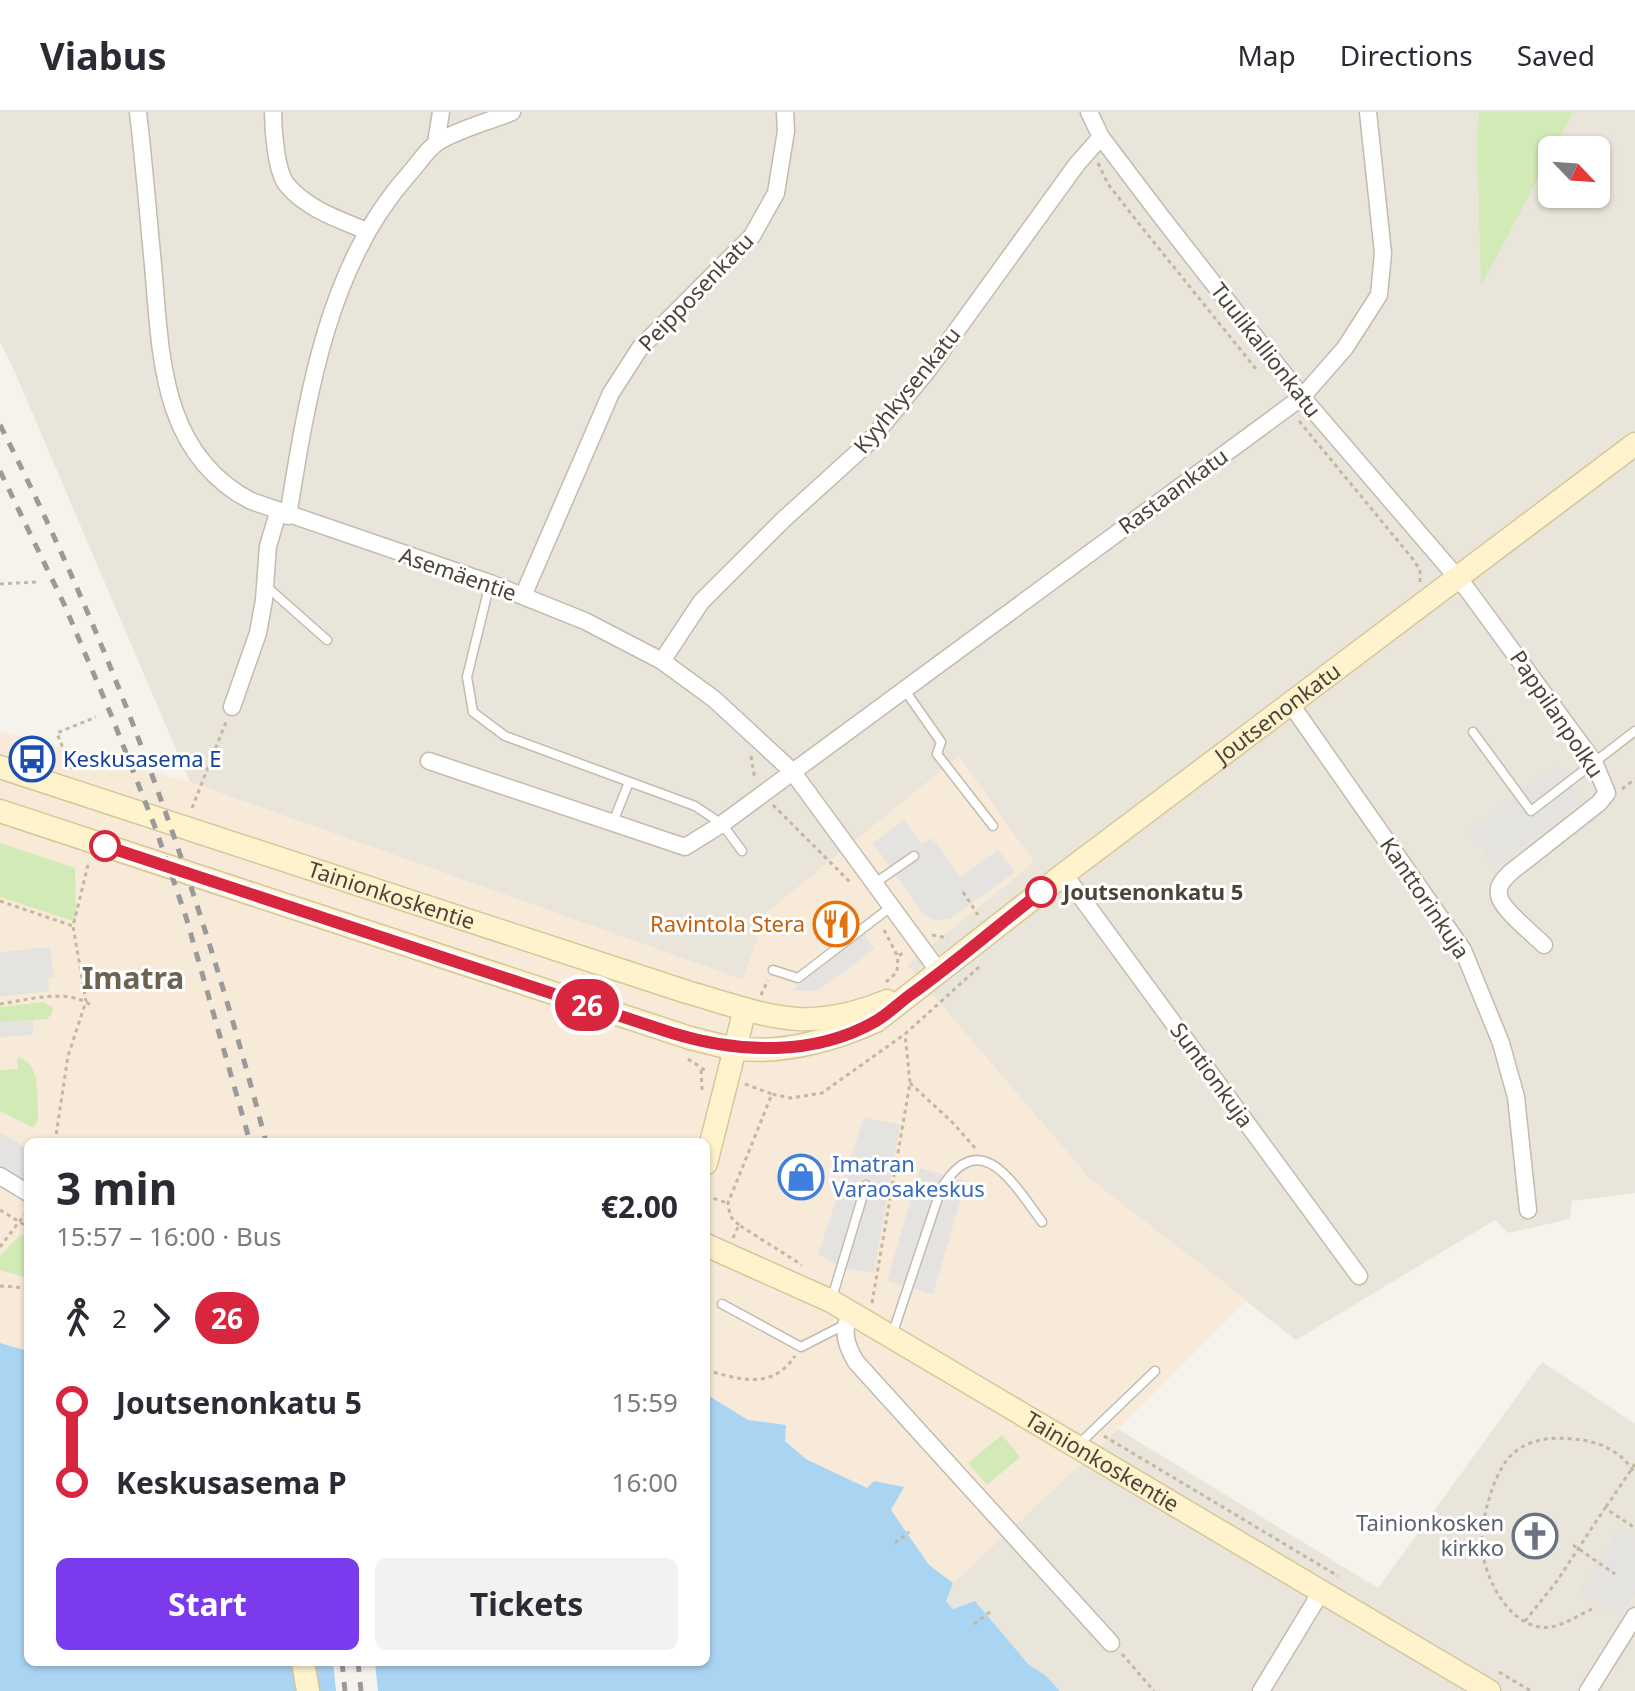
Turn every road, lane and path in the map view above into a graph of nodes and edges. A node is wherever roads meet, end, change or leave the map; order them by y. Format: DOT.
graph roads {
  1 [pos="138,112"];
  2 [pos="273,112"];
  3 [pos="441,112"];
  4 [pos="512,112"];
  5 [pos="785,112"];
  6 [pos="1089,112"];
  7 [pos="1368,112"];
  8 [pos="436,143"];
  9 [pos="1096,143"];
  10 [pos="367,231"];
  11 [pos="1259,372"];
  12 [pos="1302,397"];
  13 [pos="1287,407"];
  14 [pos="1635,444"];
  15 [pos="283,514"];
  16 [pos="1457,577"];
  17 [pos="36,582"];
  18 [pos="490,583"];
  19 [pos="0,584"];
  20 [pos="265,585"];
  21 [pos="1414,589"];
  22 [pos="523,596"];
  23 [pos="327,640"];
  24 [pos="662,661"];
  25 [pos="903,689"];
  26 [pos="1290,703"];
  27 [pos="232,707"];
  28 [pos="96,717"];
  29 [pos="745,729"];
  30 [pos="1635,731"];
  31 [pos="1473,732"];
  32 [pos="429,761"];
  33 [pos="1594,762"];
  34 [pos="0,767"];
  35 [pos="59,768"];
  36 [pos="792,771"];
  37 [pos="629,782"];
  38 [pos="763,795"];
  39 [pos="194,803"];
  40 [pos="0,811"];
  41 [pos="613,823"];
  42 [pos="722,824"];
  43 [pos="993,826"];
  44 [pos="742,851"];
  45 [pos="914,856"];
  46 [pos="89,859"];
  47 [pos="1064,874"];
  48 [pos="875,883"];
  49 [pos="860,892"];
  50 [pos="0,901"];
  51 [pos="892,906"];
  52 [pos="877,918"];
  53 [pos="73,926"];
  54 [pos="947,939"];
  55 [pos="918,942"];
  56 [pos="1544,945"];
  57 [pos="898,956"];
  58 [pos="773,970"];
  59 [pos="940,973"];
  60 [pos="885,982"];
  61 [pos="922,987"];
  62 [pos="86,1001"];
  63 [pos="768,1001"];
  64 [pos="0,1004"];
  65 [pos="752,1004"];
  66 [pos="93,1007"];
  67 [pos="905,1034"];
  68 [pos="735,1048"];
  69 [pos="910,1083"];
  70 [pos="56,1138"];
  71 [pos="710,1147"];
  72 [pos="984,1160"];
  73 [pos="0,1176"];
  74 [pos="866,1185"];
  75 [pos="24,1191"];
  76 [pos="710,1197"];
  77 [pos="728,1203"];
  78 [pos="0,1210"];
  79 [pos="1528,1210"];
  80 [pos="24,1215"];
  81 [pos="19,1222"];
  82 [pos="1042,1222"];
  83 [pos="24,1225"];
  84 [pos="0,1247"];
  85 [pos="710,1247"];
  86 [pos="1359,1276"];
  87 [pos="0,1286"];
  88 [pos="24,1288"];
  89 [pos="831,1301"];
  90 [pos="722,1304"];
  91 [pos="855,1315"];
  92 [pos="891,1336"];
  93 [pos="801,1347"];
  94 [pos="710,1371"];
  95 [pos="1155,1371"];
  96 [pos="1076,1447"];
  97 [pos="1634,1466"];
  98 [pos="1635,1474"];
  99 [pos="1605,1508"];
  100 [pos="1635,1528"];
  101 [pos="909,1532"];
  102 [pos="895,1543"];
  103 [pos="1573,1545"];
  104 [pos="1578,1549"];
  105 [pos="1615,1574"];
  106 [pos="1321,1592"];
  107 [pos="1592,1609"];
  108 [pos="990,1612"];
  109 [pos="1635,1616"];
  110 [pos="1525,1621"];
  111 [pos="974,1624"];
  112 [pos="1111,1643"];
  113 [pos="304,1666"];
  114 [pos="1464,1685"];
  115 [pos="308,1691"];
  116 [pos="1154,1691"];
  117 [pos="1261,1691"];
  118 [pos="1489,1691"];
  119 [pos="1588,1691"];
  1 -- 15 [label="street, Asemäentie"];
  2 -- 10 [label="street"];
  3 -- 8 [label="street"];
  4 -- 8 [label="street"];
  5 -- 22 [label="street, Peipposenkatu"];
  6 -- 9 [label="street, Tuulikallionkatu"];
  7 -- 12 [label="street, Rastaankatu"];
  8 -- 10 [label="street"];
  9 -- 11 [label="path"];
  9 -- 12 [label="street, Tuulikallionkatu"];
  9 -- 24 [label="street, Kyyhkysenkatu"];
  10 -- 15 [label="street"];
  12 -- 13 [label="street, Rastaankatu"];
  12 -- 16 [label="street, Tuulikallionkatu"];
  13 -- 21 [label="path"];
  13 -- 25 [label="street, Rastaankatu"];
  14 -- 16 [label="main road, Joutsenonkatu"];
  15 -- 18 [label="street, Asemäentie"];
  15 -- 20 [label="street"];
  16 -- 26 [label="main road, Joutsenonkatu"];
  16 -- 33 [label="street, Pappilanpolku"];
  17 -- 19 [label="path"];
  18 -- 22 [label="street, Asemäentie"];
  18 -- 37 [label="lane"];
  20 -- 23 [label="lane"];
  20 -- 27 [label="street"];
  22 -- 24 [label="street, Asemäentie"];
  24 -- 29 [label="street, Asemäentie"];
  25 -- 36 [label="street, Rastaankatu"];
  25 -- 43 [label="lane"];
  26 -- 47 [label="main road, Joutsenonkatu"];
  26 -- 79 [label="street, Kanttorinkuja"];
  27 -- 39 [label="path"];
  28 -- 35 [label="path"];
  29 -- 36 [label="street, Asemäentie"];
  29 -- 38 [label="path"];
  30 -- 33 [label="lane"];
  31 -- 33 [label="lane"];
  32 -- 41 [label="street"];
  33 -- 56 [label="street, Pappilanpolku"];
  34 -- 65 [label="main road, Tainionkoskentie"];
  36 -- 38 [label="street, Rastaankatu"];
  36 -- 48 [label="street, Asemäentie"];
  37 -- 41 [label="lane"];
  37 -- 42 [label="lane"];
  38 -- 42 [label="street, Rastaankatu"];
  38 -- 49 [label="path"];
  40 -- 68 [label="main road, Tainionkoskentie"];
  41 -- 42 [label="street, Rastaankatu"];
  42 -- 44 [label="lane"];
  45 -- 48 [label="lane"];
  46 -- 53 [label="path"];
  47 -- 59 [label="main road, Joutsenonkatu"];
  47 -- 86 [label="street, Suntionkuja"];
  48 -- 51 [label="street, Asemäentie"];
  50 -- 53 [label="path"];
  51 -- 52 [label="lane"];
  51 -- 55 [label="street, Asemäentie"];
  52 -- 57 [label="path"];
  52 -- 58 [label="lane"];
  53 -- 62 [label="path"];
  54 -- 55 [label="path"];
  55 -- 57 [label="path"];
  55 -- 59 [label="street, Asemäentie"];
  57 -- 60 [label="path"];
  58 -- 65 [label="path"];
  59 -- 61 [label="main road, Joutsenonkatu"];
  61 -- 65 [label="main road, Joutsenonkatu"];
  61 -- 68 [label="main road, Joutsenonkatu"];
  62 -- 64 [label="path"];
  62 -- 66 [label="path"];
  62 -- 70 [label="path"];
  63 -- 65 [label="path"];
  65 -- 68 [label="main road"];
  67 -- 69 [label="path"];
  68 -- 71 [label="main road"];
  69 -- 72 [label="path"];
  69 -- 91 [label="path"];
  72 -- 82 [label="lane"];
  72 -- 92 [label="lane"];
  73 -- 75 [label="street"];
  74 -- 89 [label="lane"];
  76 -- 77 [label="path"];
  78 -- 81 [label="path"];
  80 -- 81 [label="path"];
  81 -- 83 [label="path"];
  81 -- 84 [label="path"];
  85 -- 89 [label="main road, Tainionkoskentie"];
  87 -- 88 [label="path"];
  89 -- 91 [label="main road, Tainionkoskentie"];
  90 -- 93 [label="lane"];
  91 -- 92 [label="main road, Tainionkoskentie"];
  91 -- 93 [label="lane"];
  91 -- 112 [label="street"];
  92 -- 96 [label="main road, Tainionkoskentie"];
  93 -- 94 [label="path"];
  95 -- 96 [label="lane"];
  96 -- 106 [label="main road, Tainionkoskentie"];
  97 -- 98 [label="path"];
  97 -- 99 [label="path"];
  97 -- 110 [label="path"];
  99 -- 100 [label="path"];
  99 -- 104 [label="path"];
  101 -- 102 [label="path"];
  103 -- 104 [label="path"];
  104 -- 105 [label="path"];
  104 -- 110 [label="path"];
  106 -- 114 [label="main road, Tainionkoskentie"];
  106 -- 117 [label="street"];
  107 -- 110 [label="path"];
  108 -- 111 [label="path"];
  109 -- 119 [label="street"];
  112 -- 116 [label="path"];
  113 -- 115 [label="main road"];
  114 -- 118 [label="main road, Tainionkoskentie"];
}
